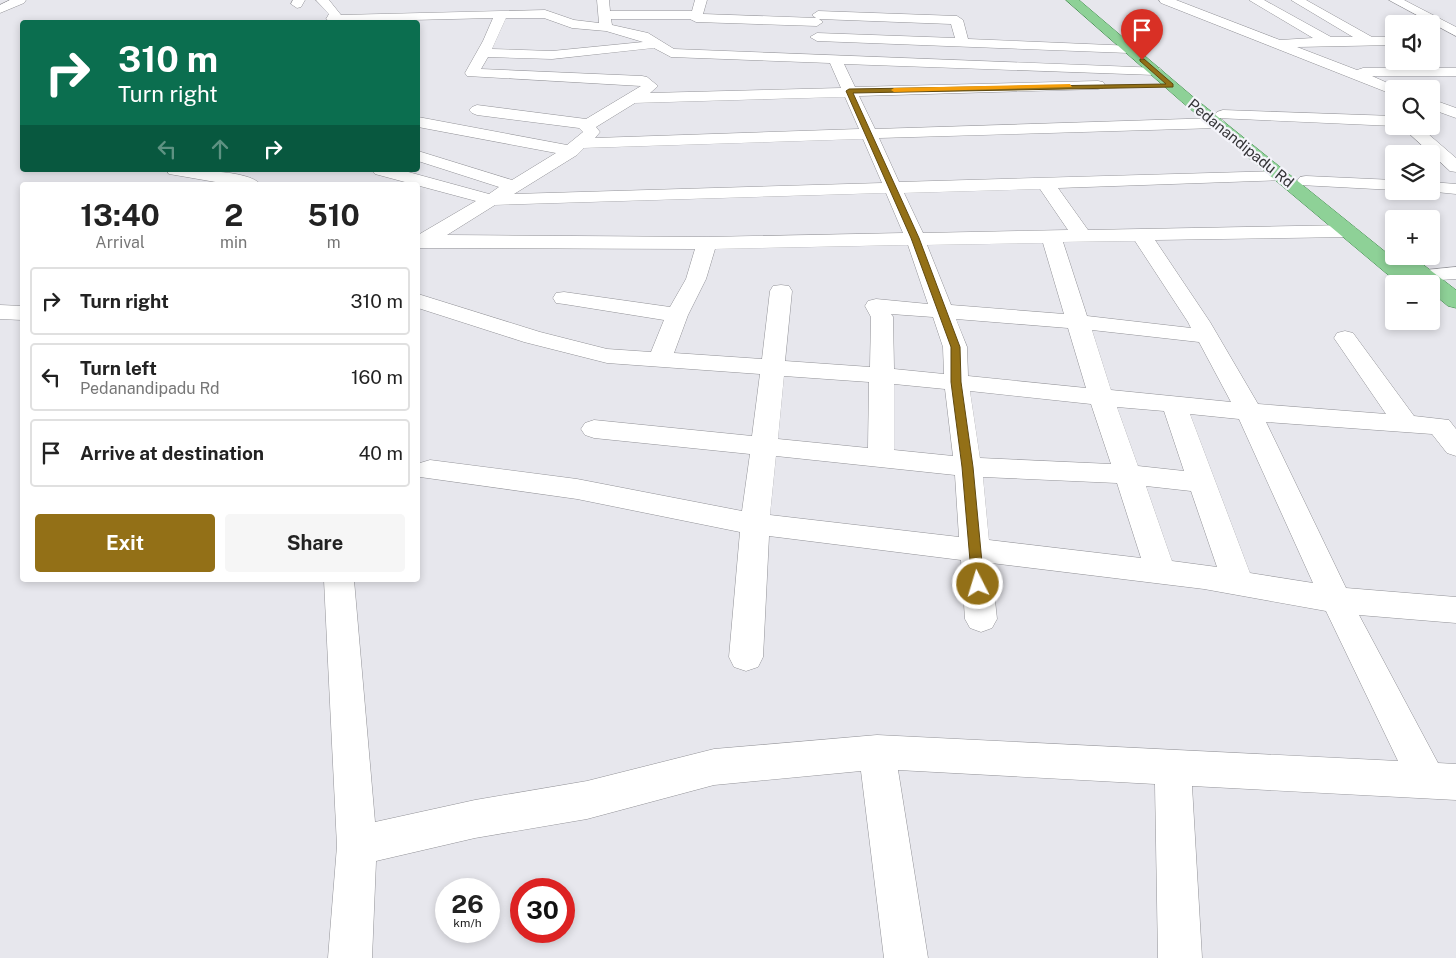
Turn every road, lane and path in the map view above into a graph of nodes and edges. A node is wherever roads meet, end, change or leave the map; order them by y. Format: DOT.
graph roads {
  1 [pos="20,0"];
  2 [pos="322,0"];
  3 [pos="488,0"];
  4 [pos="603,0"];
  5 [pos="701,0"];
  6 [pos="818,0"];
  7 [pos="1072,0"];
  8 [pos="1085,0"];
  9 [pos="1165,0"];
  10 [pos="1255,0"];
  11 [pos="1297,0"];
  12 [pos="1395,0"];
  13 [pos="412,4"];
  14 [pos="0,9"];
  15 [pos="468,14"];
  16 [pos="501,14"];
  17 [pos="697,15"];
  18 [pos="390,18"];
  19 [pos="818,18"];
  20 [pos="332,20"];
  21 [pos="605,21"];
  22 [pos="817,37"];
  23 [pos="1453,38"];
  24 [pos="1369,40"];
  25 [pos="1385,40"];
  26 [pos="1328,41"];
  27 [pos="962,42"];
  28 [pos="1274,44"];
  29 [pos="657,45"];
  30 [pos="1129,49"];
  31 [pos="483,53"];
  32 [pos="826,58"];
  33 [pos="1345,72"];
  34 [pos="1456,72"];
  35 [pos="1153,78"];
  36 [pos="1113,85"];
  37 [pos="1385,87"];
  38 [pos="849,91"];
  39 [pos="634,98"];
  40 [pos="1440,109"];
  41 [pos="477,110"];
  42 [pos="1451,116"];
  43 [pos="1220,119"];
  44 [pos="1385,121"];
  45 [pos="420,122"];
  46 [pos="589,124"];
  47 [pos="1419,135"];
  48 [pos="868,136"];
  49 [pos="575,147"];
  50 [pos="420,157"];
  51 [pos="1456,167"];
  52 [pos="186,172"];
  53 [pos="388,172"];
  54 [pos="1280,176"];
  55 [pos="1306,181"];
  56 [pos="244,182"];
  57 [pos="1044,183"];
  58 [pos="1385,185"];
  59 [pos="514,186"];
  60 [pos="891,188"];
  61 [pos="1440,188"];
  62 [pos="1456,189"];
  63 [pos="491,200"];
  64 [pos="1348,231"];
  65 [pos="1141,235"];
  66 [pos="1051,236"];
  67 [pos="1082,236"];
  68 [pos="915,238"];
  69 [pos="420,242"];
  70 [pos="420,243"];
  71 [pos="707,243"];
  72 [pos="1385,244"];
  73 [pos="1407,265"];
  74 [pos="1456,273"];
  75 [pos="1412,275"];
  76 [pos="1415,275"];
  77 [pos="1440,276"];
  78 [pos="781,290"];
  79 [pos="1440,292"];
  80 [pos="564,298"];
  81 [pos="1456,301"];
  82 [pos="420,302"];
  83 [pos="1440,307"];
  84 [pos="0,312"];
  85 [pos="942,312"];
  86 [pos="20,313"];
  87 [pos="677,315"];
  88 [pos="1456,320"];
  89 [pos="1077,322"];
  90 [pos="1206,336"];
  91 [pos="1345,338"];
  92 [pos="660,359"];
  93 [pos="773,367"];
  94 [pos="882,375"];
  95 [pos="956,382"];
  96 [pos="1101,396"];
  97 [pos="1174,404"];
  98 [pos="1249,412"];
  99 [pos="1406,424"];
  100 [pos="594,430"];
  101 [pos="764,446"];
  102 [pos="1456,447"];
  103 [pos="880,458"];
  104 [pos="968,467"];
  105 [pos="430,470"];
  106 [pos="1128,474"];
  107 [pos="1202,483"];
  108 [pos="755,524"];
  109 [pos="975,550"];
  110 [pos="1161,572"];
  111 [pos="339,582"];
  112 [pos="1238,583"];
  113 [pos="1336,600"];
  114 [pos="1456,610"];
  115 [pos="981,619"];
  116 [pos="746,657"];
  117 [pos="877,752"];
  118 [pos="1173,767"];
  119 [pos="1442,781"];
  120 [pos="357,846"];
  121 [pos="350,958"];
  122 [pos="906,958"];
  123 [pos="1180,958"];
  1 -- 14 [label="street"];
  2 -- 20 [label="street"];
  3 -- 15 [label="street"];
  4 -- 21 [label="street"];
  5 -- 17 [label="street"];
  6 -- 19 [label="street"];
  7 -- 30 [label="main road, Pedanandipadu Rd"];
  8 -- 43 [label="main road, Pedanandipadu Rd"];
  9 -- 28 [label="street"];
  10 -- 26 [label="street"];
  11 -- 24 [label="street"];
  12 -- 23 [label="street"];
  13 -- 18 [label="street"];
  15 -- 16 [label="street"];
  15 -- 18 [label="street"];
  16 -- 21 [label="street"];
  16 -- 31 [label="street"];
  17 -- 19 [label="street"];
  17 -- 21 [label="street"];
  18 -- 20 [label="street"];
  19 -- 22 [label="street"];
  19 -- 27 [label="street"];
  21 -- 29 [label="street"];
  22 -- 27 [label="street"];
  22 -- 32 [label="street"];
  24 -- 25 [label="street"];
  24 -- 26 [label="street"];
  26 -- 28 [label="street"];
  27 -- 30 [label="street"];
  28 -- 33 [label="street"];
  29 -- 31 [label="street"];
  29 -- 32 [label="street"];
  30 -- 35 [label="main road, Pedanandipadu Rd"];
  31 -- 39 [label="street"];
  32 -- 35 [label="street"];
  32 -- 38 [label="street"];
  33 -- 34 [label="street"];
  33 -- 37 [label="street"];
  35 -- 43 [label="main road, Pedanandipadu Rd"];
  36 -- 38 [label="street"];
  38 -- 39 [label="street"];
  38 -- 48 [label="street"];
  39 -- 46 [label="street"];
  40 -- 42 [label="street"];
  41 -- 46 [label="street"];
  43 -- 44 [label="street"];
  43 -- 48 [label="street"];
  43 -- 54 [label="main road, Pedanandipadu Rd"];
  43 -- 55 [label="main road, Pedanandipadu Rd"];
  45 -- 49 [label="street"];
  46 -- 49 [label="street"];
  47 -- 51 [label="street"];
  48 -- 49 [label="street"];
  48 -- 60 [label="street"];
  49 -- 59 [label="street"];
  50 -- 59 [label="street"];
  52 -- 56 [label="street"];
  53 -- 63 [label="street"];
  54 -- 57 [label="street"];
  54 -- 64 [label="main road, Pedanandipadu Rd"];
  55 -- 58 [label="street"];
  55 -- 72 [label="main road, Pedanandipadu Rd"];
  57 -- 60 [label="street"];
  57 -- 67 [label="street"];
  59 -- 63 [label="street"];
  60 -- 63 [label="street"];
  60 -- 68 [label="street"];
  61 -- 62 [label="street"];
  63 -- 69 [label="street"];
  64 -- 65 [label="street"];
  64 -- 75 [label="main road, Pedanandipadu Rd"];
  65 -- 67 [label="street"];
  65 -- 90 [label="street"];
  66 -- 67 [label="street"];
  66 -- 68 [label="street"];
  66 -- 89 [label="street"];
  68 -- 71 [label="street"];
  68 -- 85 [label="street"];
  70 -- 71 [label="street"];
  71 -- 87 [label="street"];
  73 -- 76 [label="main road, Pedanandipadu Rd"];
  74 -- 77 [label="street"];
  78 -- 93 [label="street"];
  79 -- 81 [label="main road, Pedanandipadu Rd"];
  80 -- 87 [label="street"];
  82 -- 92 [label="street"];
  83 -- 88 [label="main road"];
  84 -- 86 [label="street"];
  85 -- 89 [label="street"];
  85 -- 94 [label="street"];
  85 -- 95 [label="street"];
  87 -- 92 [label="street"];
  89 -- 90 [label="street"];
  89 -- 96 [label="street"];
  90 -- 98 [label="street"];
  91 -- 99 [label="street"];
  92 -- 93 [label="street"];
  93 -- 94 [label="street"];
  93 -- 101 [label="street"];
  94 -- 95 [label="street"];
  94 -- 103 [label="street"];
  95 -- 96 [label="street"];
  95 -- 104 [label="street"];
  96 -- 97 [label="street"];
  96 -- 106 [label="street"];
  97 -- 98 [label="street"];
  97 -- 107 [label="street"];
  98 -- 99 [label="street"];
  98 -- 113 [label="street"];
  99 -- 102 [label="street"];
  100 -- 101 [label="street"];
  101 -- 103 [label="street"];
  101 -- 108 [label="street"];
  103 -- 104 [label="street"];
  104 -- 106 [label="street"];
  104 -- 109 [label="street"];
  105 -- 108 [label="street"];
  106 -- 107 [label="street"];
  106 -- 110 [label="street"];
  107 -- 112 [label="street"];
  108 -- 109 [label="street"];
  108 -- 116 [label="street"];
  109 -- 110 [label="street"];
  109 -- 115 [label="street"];
  110 -- 112 [label="street"];
  111 -- 120 [label="street"];
  112 -- 113 [label="street"];
  113 -- 114 [label="street"];
  113 -- 119 [label="street"];
  117 -- 118 [label="street"];
  117 -- 120 [label="street"];
  117 -- 122 [label="street"];
  118 -- 119 [label="street"];
  118 -- 123 [label="street"];
  120 -- 121 [label="street"];
}
